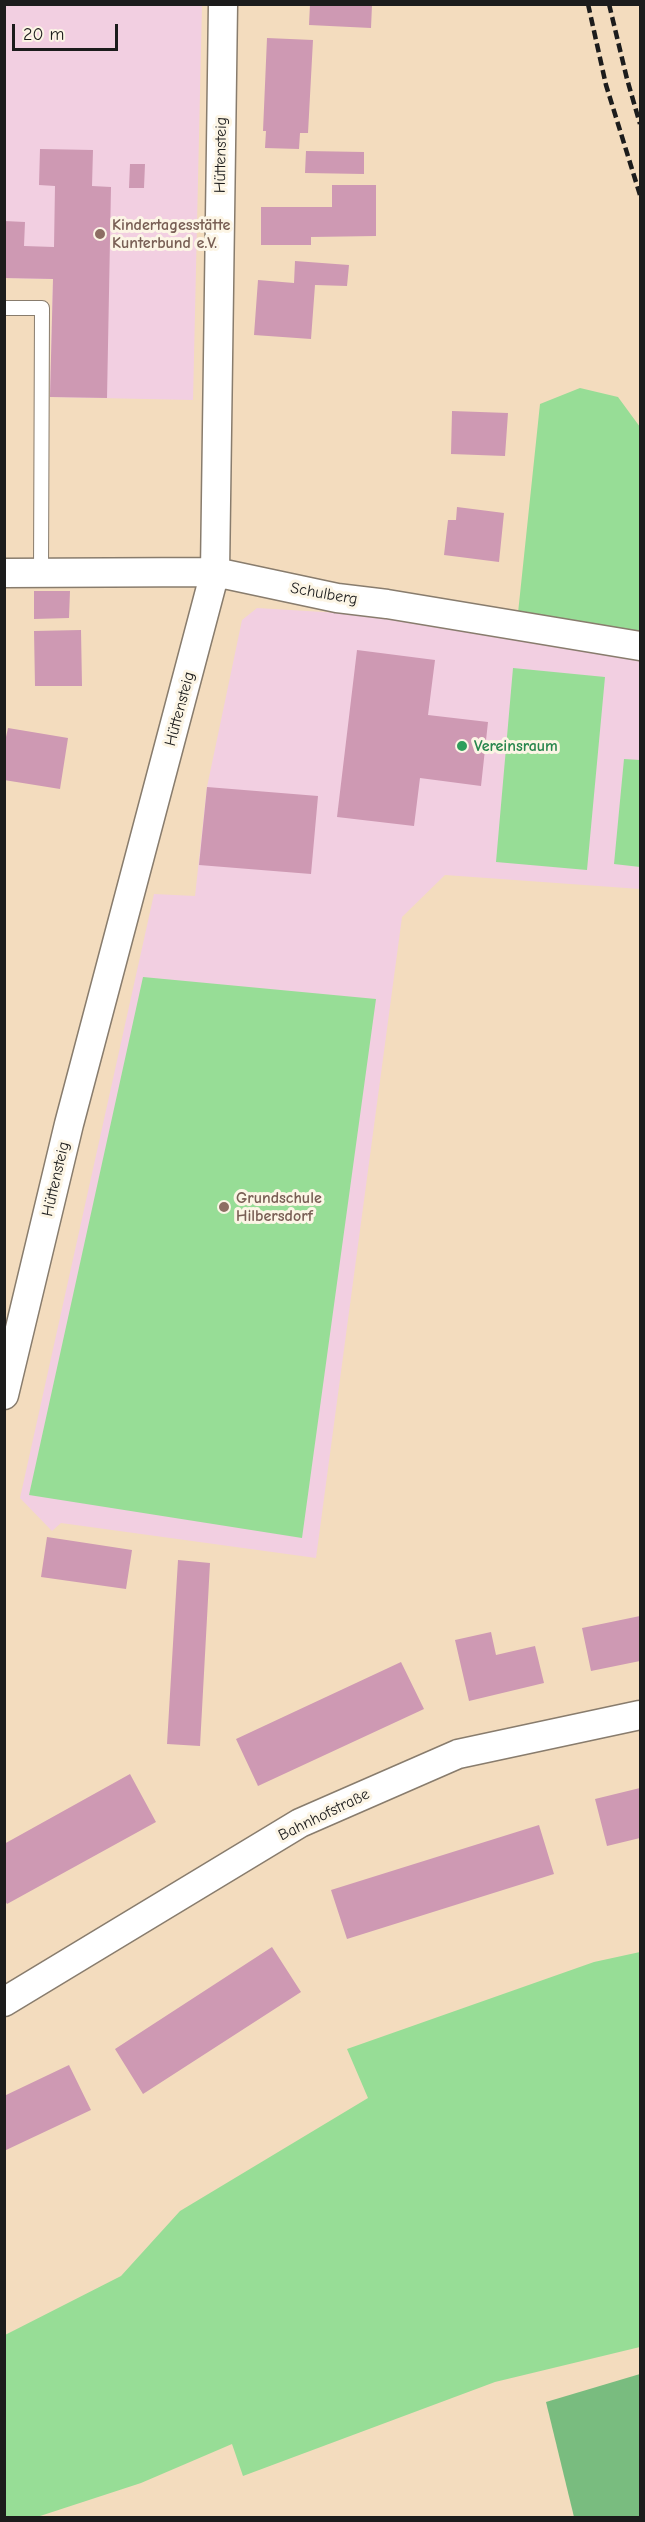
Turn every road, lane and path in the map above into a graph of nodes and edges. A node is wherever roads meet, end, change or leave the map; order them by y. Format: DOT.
graph roads {
  1 [pos="223,4"];
  2 [pos="4,308"];
  3 [pos="215,572"];
  4 [pos="4,573"];
  5 [pos="40,573"];
  6 [pos="640,646"];
  7 [pos="4,1395"];
  8 [pos="640,1715"];
  9 [pos="4,2002"];
  1 -- 3 [label="street, Hüttensteig"];
  2 -- 5 [label="lane"];
  3 -- 5 [label="street, Schulberg"];
  3 -- 6 [label="street, Schulberg"];
  3 -- 7 [label="street, Hüttensteig"];
  4 -- 5 [label="street, Schulberg"];
  8 -- 9 [label="street, Bahnhofstraße"];
}
